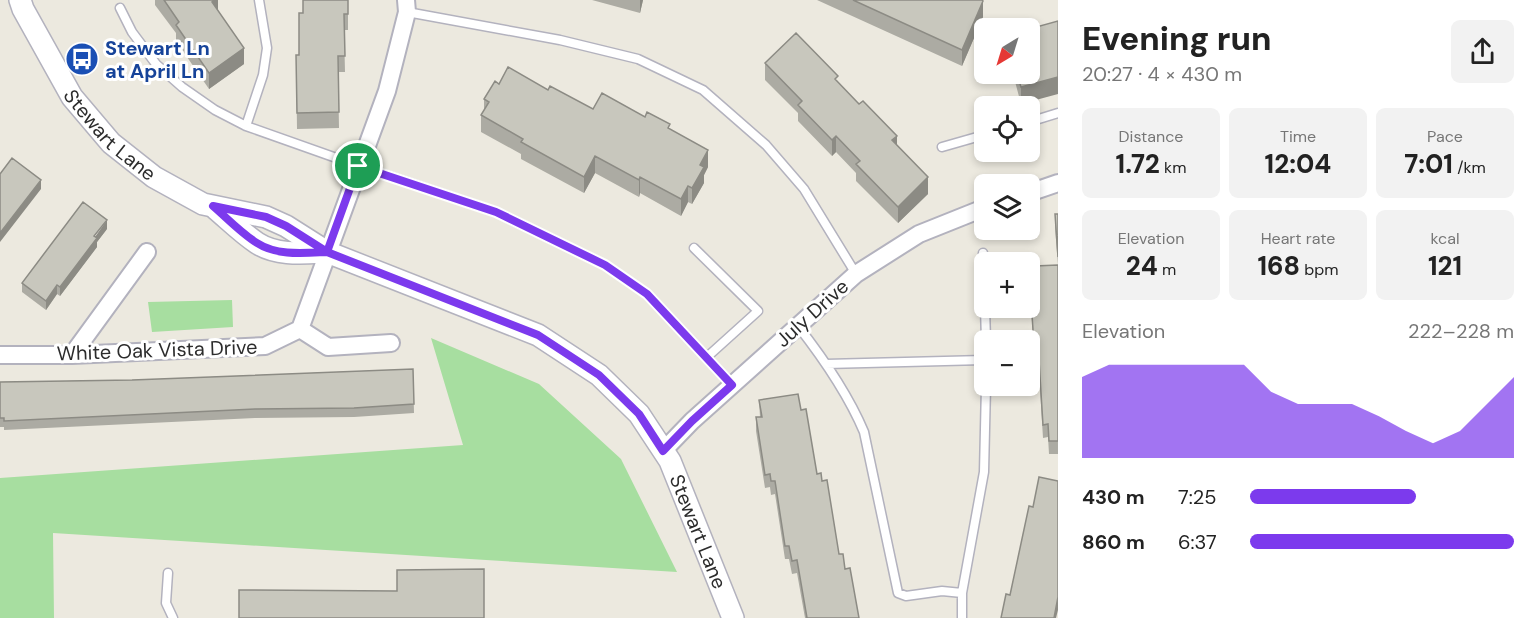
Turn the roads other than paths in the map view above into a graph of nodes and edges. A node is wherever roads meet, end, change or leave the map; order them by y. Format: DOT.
graph roads {
  1 [pos="20,0"];
  2 [pos="259,0"];
  3 [pos="406,6"];
  4 [pos="120,8"];
  5 [pos="1058,113"];
  6 [pos="1040,119"];
  7 [pos="246,126"];
  8 [pos="974,138"];
  9 [pos="942,147"];
  10 [pos="358,166"];
  11 [pos="1058,183"];
  12 [pos="1040,189"];
  13 [pos="974,212"];
  14 [pos="694,248"];
  15 [pos="147,252"];
  16 [pos="327,252"];
  17 [pos="856,274"];
  18 [pos="798,326"];
  19 [pos="300,329"];
  20 [pos="391,343"];
  21 [pos="72,354"];
  22 [pos="0,355"];
  23 [pos="706,357"];
  24 [pos="974,360"];
  25 [pos="826,364"];
  26 [pos="732,385"];
  27 [pos="986,396"];
  28 [pos="663,451"];
  29 [pos="168,573"];
  30 [pos="962,593"];
  31 [pos="173,618"];
  32 [pos="733,618"];
  33 [pos="962,618"];
  1 -- 16 [label="street, Stewart Lane"];
  2 -- 7 [label="lane"];
  3 -- 10 [label="street"];
  3 -- 17 [label="lane"];
  4 -- 7 [label="lane"];
  5 -- 6 [label="lane"];
  7 -- 10 [label="lane"];
  8 -- 9 [label="lane"];
  10 -- 16 [label="street"];
  10 -- 23 [label="lane"];
  11 -- 12 [label="street"];
  13 -- 17 [label="street, July Drive"];
  14 -- 23 [label="lane"];
  15 -- 21 [label="street"];
  16 -- 19 [label="street"];
  16 -- 28 [label="street, Stewart Lane"];
  17 -- 18 [label="street, July Drive"];
  18 -- 25 [label="lane"];
  18 -- 26 [label="street, July Drive"];
  19 -- 20 [label="street"];
  19 -- 21 [label="street, White Oak Vista Drive"];
  21 -- 22 [label="street, White Oak Vista Drive"];
  23 -- 26 [label="lane"];
  24 -- 25 [label="lane"];
  25 -- 30 [label="lane"];
  26 -- 28 [label="street, July Drive"];
  27 -- 30 [label="lane"];
  28 -- 32 [label="street, Stewart Lane"];
  29 -- 31 [label="lane"];
  30 -- 33 [label="lane"];
}
